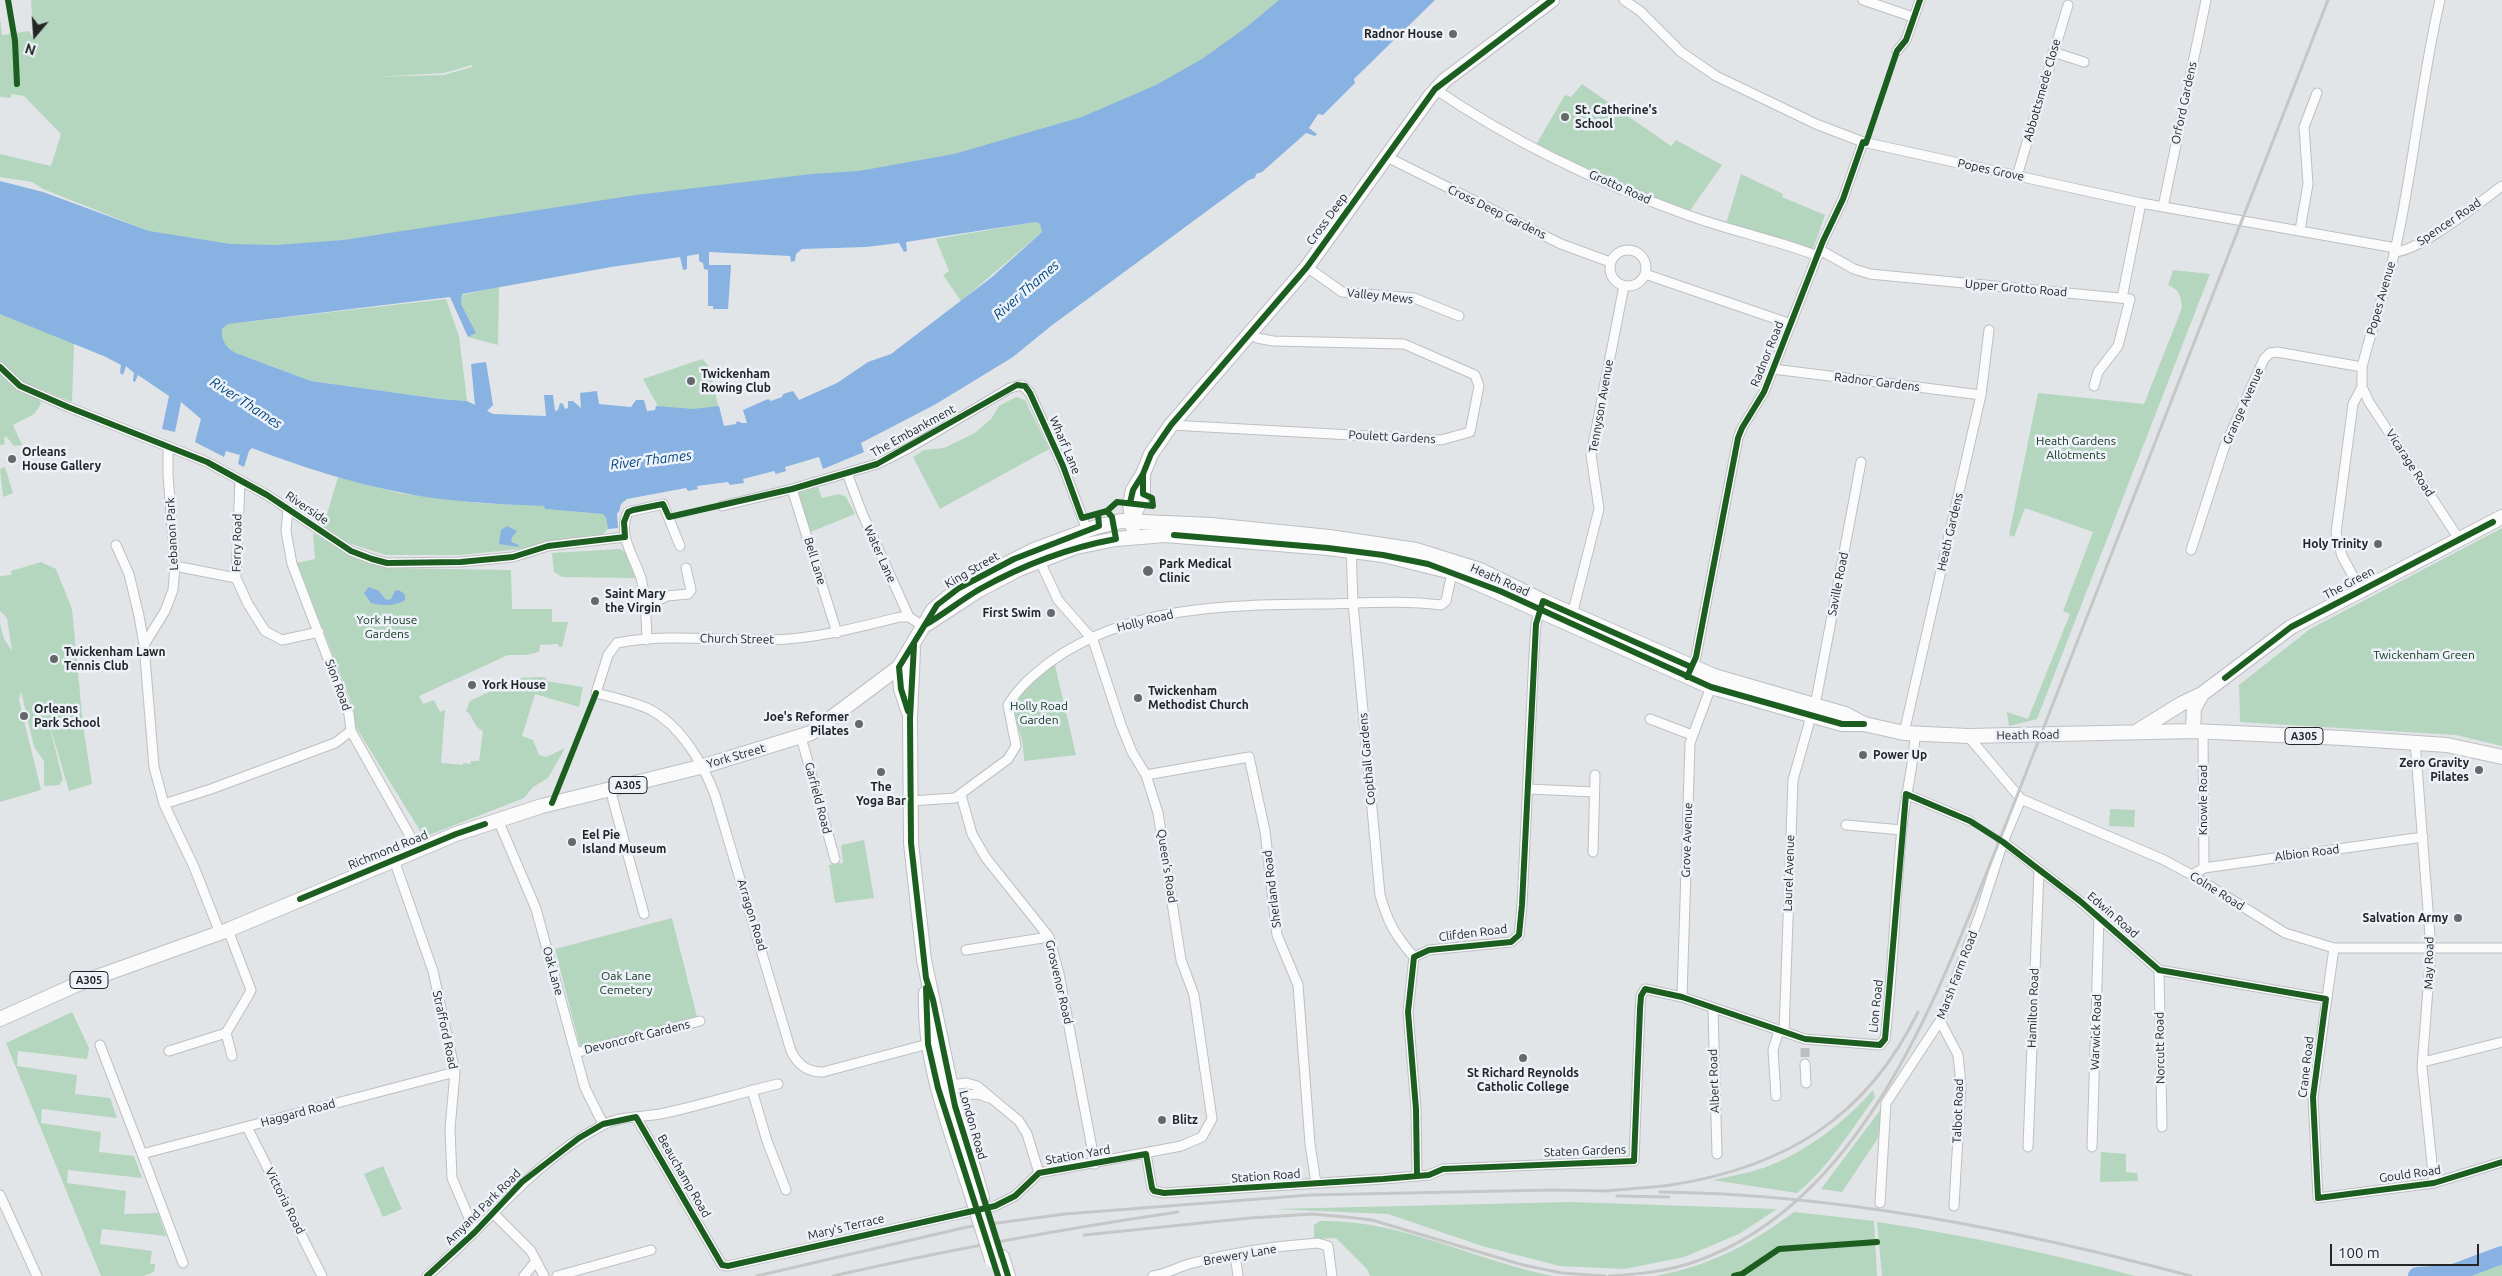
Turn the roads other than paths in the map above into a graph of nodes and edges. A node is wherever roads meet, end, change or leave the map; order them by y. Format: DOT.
graph roads {
  1 [pos="1552,0"];
  2 [pos="1624,0"];
  3 [pos="1863,0"];
  4 [pos="1920,0"];
  5 [pos="2206,0"];
  6 [pos="2440,0"];
  7 [pos="2068,5"];
  8 [pos="1913,17"];
  9 [pos="1897,51"];
  10 [pos="2053,52"];
  11 [pos="2084,62"];
  12 [pos="1435,89"];
  13 [pos="2317,93"];
  14 [pos="1862,142"];
  15 [pos="1386,157"];
  16 [pos="2017,176"];
  17 [pos="2502,186"];
  18 [pos="2141,203"];
  19 [pos="2163,207"];
  20 [pos="2300,230"];
  21 [pos="2395,250"];
  22 [pos="1819,253"];
  23 [pos="1610,262"];
  24 [pos="1307,267"];
  25 [pos="1645,274"];
  26 [pos="1624,286"];
  27 [pos="2122,298"];
  28 [pos="1459,316"];
  29 [pos="1791,324"];
  30 [pos="1989,330"];
  31 [pos="1249,333"];
  32 [pos="0,367"];
  33 [pos="2362,367"];
  34 [pos="1774,368"];
  35 [pos="1022,385"];
  36 [pos="2094,386"];
  37 [pos="2362,387"];
  38 [pos="1982,395"];
  39 [pos="1171,425"];
  40 [pos="168,446"];
  41 [pos="1861,462"];
  42 [pos="847,473"];
  43 [pos="240,480"];
  44 [pos="792,489"];
  45 [pos="722,506"];
  46 [pos="288,509"];
  47 [pos="2502,517"];
  48 [pos="1132,520"];
  49 [pos="1087,530"];
  50 [pos="1133,536"];
  51 [pos="625,537"];
  52 [pos="2460,539"];
  53 [pos="116,545"];
  54 [pos="680,546"];
  55 [pos="1351,546"];
  56 [pos="2191,550"];
  57 [pos="1037,555"];
  58 [pos="176,566"];
  59 [pos="1453,566"];
  60 [pos="686,568"];
  61 [pos="236,578"];
  62 [pos="2360,589"];
  63 [pos="1353,603"];
  64 [pos="645,607"];
  65 [pos="1539,611"];
  66 [pos="908,617"];
  67 [pos="1571,619"];
  68 [pos="923,626"];
  69 [pos="319,632"];
  70 [pos="836,633"];
  71 [pos="1091,637"];
  72 [pos="646,640"];
  73 [pos="144,645"];
  74 [pos="914,645"];
  75 [pos="899,667"];
  76 [pos="1689,672"];
  77 [pos="1712,681"];
  78 [pos="596,693"];
  79 [pos="2202,694"];
  80 [pos="1812,711"];
  81 [pos="910,718"];
  82 [pos="1650,719"];
  83 [pos="351,731"];
  84 [pos="2139,731"];
  85 [pos="2198,731"];
  86 [pos="1910,733"];
  87 [pos="1692,735"];
  88 [pos="1968,736"];
  89 [pos="801,737"];
  90 [pos="2415,742"];
  91 [pos="2502,758"];
  92 [pos="704,766"];
  93 [pos="1146,775"];
  94 [pos="1595,775"];
  95 [pos="610,789"];
  96 [pos="1528,789"];
  97 [pos="1594,792"];
  98 [pos="1906,794"];
  99 [pos="961,795"];
  100 [pos="2021,799"];
  101 [pos="910,801"];
  102 [pos="552,803"];
  103 [pos="164,804"];
  104 [pos="498,820"];
  105 [pos="1970,821"];
  106 [pos="1846,824"];
  107 [pos="1902,830"];
  108 [pos="2423,838"];
  109 [pos="2002,841"];
  110 [pos="418,850"];
  111 [pos="1593,852"];
  112 [pos="835,859"];
  113 [pos="394,860"];
  114 [pos="2204,868"];
  115 [pos="2039,870"];
  116 [pos="2192,875"];
  117 [pos="644,914"];
  118 [pos="2099,917"];
  119 [pos="224,932"];
  120 [pos="1049,937"];
  121 [pos="2334,948"];
  122 [pos="2502,948"];
  123 [pos="966,950"];
  124 [pos="2431,950"];
  125 [pos="1414,956"];
  126 [pos="2159,970"];
  127 [pos="1682,997"];
  128 [pos="2326,999"];
  129 [pos="1713,1008"];
  130 [pos="0,1019"];
  131 [pos="700,1021"];
  132 [pos="1940,1021"];
  133 [pos="1782,1031"];
  134 [pos="226,1033"];
  135 [pos="2502,1042"];
  136 [pos="934,1043"];
  137 [pos="100,1045"];
  138 [pos="169,1051"];
  139 [pos="575,1053"];
  140 [pos="232,1056"];
  141 [pos="2423,1062"];
  142 [pos="1805,1064"];
  143 [pos="455,1072"];
  144 [pos="1806,1083"];
  145 [pos="778,1084"];
  146 [pos="944,1086"];
  147 [pos="752,1090"];
  148 [pos="1776,1096"];
  149 [pos="994,1101"];
  150 [pos="955,1106"];
  151 [pos="636,1117"];
  152 [pos="603,1124"];
  153 [pos="247,1127"];
  154 [pos="2162,1127"];
  155 [pos="2028,1147"];
  156 [pos="2092,1147"];
  157 [pos="142,1154"];
  158 [pos="1146,1154"];
  159 [pos="1717,1154"];
  160 [pos="2502,1162"];
  161 [pos="1095,1164"];
  162 [pos="1039,1174"];
  163 [pos="1417,1175"];
  164 [pos="1316,1183"];
  165 [pos="2434,1183"];
  166 [pos="786,1190"];
  167 [pos="1,1198"];
  168 [pos="978,1198"];
  169 [pos="2318,1198"];
  170 [pos="1880,1203"];
  171 [pos="996,1206"];
  172 [pos="1954,1206"];
  173 [pos="494,1213"];
  174 [pos="475,1232"];
  175 [pos="712,1247"];
  176 [pos="652,1250"];
  177 [pos="1235,1254"];
  178 [pos="997,1259"];
  179 [pos="536,1261"];
  180 [pos="183,1263"];
  181 [pos="37,1276"];
  182 [pos="322,1276"];
  183 [pos="427,1276"];
  184 [pos="524,1276"];
  185 [pos="544,1276"];
  186 [pos="557,1276"];
  187 [pos="998,1276"];
  188 [pos="1008,1276"];
  189 [pos="1152,1276"];
  190 [pos="1238,1276"];
  191 [pos="1332,1276"];
  1 -- 12 [label="main road, Cross Deep"];
  2 -- 14 [label="street, Popes Grove"];
  3 -- 8 [label="street"];
  4 -- 8 [label="street"];
  5 -- 19 [label="street, Orford Gardens"];
  6 -- 21 [label="street, Popes Avenue"];
  7 -- 10 [label="street, Abbottsmede Close"];
  8 -- 9 [label="street"];
  10 -- 11 [label="street"];
  10 -- 16 [label="street, Abbottsmede Close"];
  12 -- 15 [label="main road, Cross Deep"];
  12 -- 22 [label="street, Grotto Road"];
  13 -- 20 [label="street"];
  14 -- 16 [label="street, Popes Grove"];
  14 -- 22 [label="street, Radnor Road"];
  15 -- 23 [label="street, Cross Deep Gardens"];
  15 -- 24 [label="main road, Cross Deep"];
  16 -- 18 [label="street, Popes Grove"];
  17 -- 21 [label="street, Spencer Road"];
  18 -- 19 [label="street, Popes Grove"];
  18 -- 27 [label="street"];
  19 -- 20 [label="street, Popes Grove"];
  20 -- 21 [label="street, Popes Grove"];
  21 -- 33 [label="street, Popes Avenue"];
  22 -- 27 [label="street, Upper Grotto Road"];
  22 -- 29 [label="street, Radnor Road"];
  23 -- 25 [label="street"];
  23 -- 26 [label="street"];
  24 -- 28 [label="street, Valley Mews"];
  24 -- 31 [label="main road, Cross Deep"];
  25 -- 26 [label="street"];
  25 -- 29 [label="street"];
  26 -- 67 [label="street, Tennyson Avenue"];
  27 -- 36 [label="street"];
  29 -- 34 [label="street, Radnor Road"];
  30 -- 38 [label="street, Heath Gardens"];
  31 -- 39 [label="main road, Cross Deep"];
  31 -- 39 [label="street, Poulett Gardens"];
  32 -- 40 [label="street, Riverside"];
  33 -- 37 [label="street, Popes Avenue"];
  33 -- 56 [label="street, Grange Avenue"];
  34 -- 38 [label="street, Radnor Gardens"];
  34 -- 76 [label="street, Radnor Road"];
  35 -- 42 [label="street, The Embankment"];
  35 -- 49 [label="street, Wharf Lane"];
  37 -- 52 [label="street, Vicarage Road"];
  37 -- 62 [label="street, Popes Avenue"];
  38 -- 86 [label="street, Heath Gardens"];
  39 -- 48 [label="main road, Cross Deep"];
  40 -- 43 [label="street, Riverside"];
  40 -- 58 [label="street, Lebanon Park"];
  41 -- 80 [label="street, Saville Road"];
  42 -- 44 [label="street, The Embankment"];
  42 -- 66 [label="street, Water Lane"];
  43 -- 46 [label="street, Riverside"];
  43 -- 61 [label="street, Ferry Road"];
  44 -- 45 [label="street, The Embankment"];
  44 -- 70 [label="street, Bell Lane"];
  46 -- 51 [label="street, Riverside"];
  46 -- 69 [label="street, Sion Road"];
  47 -- 52 [label="main road, The Green"];
  48 -- 49 [label="main road, King Street"];
  48 -- 50 [label="main road, Cross Deep"];
  48 -- 55 [label="main road, Heath Road"];
  49 -- 57 [label="main road, King Street"];
  50 -- 55 [label="main road, Heath Road"];
  50 -- 57 [label="main road, King Street"];
  51 -- 54 [label="street"];
  51 -- 64 [label="street"];
  52 -- 62 [label="main road, The Green"];
  53 -- 73 [label="street"];
  55 -- 59 [label="main road, Heath Road"];
  55 -- 63 [label="street, Copthall Gardens"];
  57 -- 68 [label="main road, King Street"];
  57 -- 71 [label="street, Queen's Road"];
  58 -- 61 [label="street"];
  58 -- 73 [label="street, Lebanon Park"];
  59 -- 63 [label="street, Holly Road"];
  59 -- 65 [label="main road, Heath Road"];
  59 -- 67 [label="main road, Heath Road"];
  60 -- 64 [label="street"];
  61 -- 69 [label="street, Ferry Road"];
  62 -- 79 [label="main road, The Green"];
  63 -- 71 [label="street, Holly Road"];
  63 -- 125 [label="street, Copthall Gardens"];
  64 -- 72 [label="street"];
  65 -- 67 [label="main road, Heath Road"];
  65 -- 96 [label="street, Clifden Road"];
  66 -- 68 [label="street"];
  66 -- 70 [label="street, Church Street"];
  67 -- 76 [label="main road, Heath Road"];
  68 -- 74 [label="main road, London Road"];
  69 -- 83 [label="street, Sion Road"];
  70 -- 72 [label="street, Church Street"];
  71 -- 93 [label="street, Queen's Road"];
  71 -- 99 [label="street, Holly Road"];
  72 -- 78 [label="street, Church Street"];
  73 -- 103 [label="street"];
  74 -- 75 [label="main road, London Road"];
  74 -- 81 [label="main road, London Road"];
  75 -- 81 [label="main road, London Road"];
  75 -- 89 [label="main road, York Street / A305"];
  76 -- 77 [label="main road, Heath Road"];
  77 -- 80 [label="main road, Heath Road"];
  77 -- 87 [label="street, Grove Avenue"];
  78 -- 92 [label="street, Arragon Road"];
  79 -- 84 [label="main road, The Green"];
  79 -- 85 [label="main road"];
  80 -- 86 [label="main road, Heath Road"];
  80 -- 133 [label="street, Laurel Avenue"];
  81 -- 101 [label="main road, London Road"];
  82 -- 87 [label="street"];
  83 -- 103 [label="street"];
  83 -- 110 [label="street, Sion Road"];
  84 -- 85 [label="main road, Heath Road"];
  84 -- 88 [label="main road, Heath Road"];
  85 -- 90 [label="main road, A305"];
  85 -- 114 [label="street, Knowle Road"];
  86 -- 88 [label="main road, Heath Road"];
  86 -- 98 [label="street, Lion Road"];
  87 -- 127 [label="street, Grove Avenue"];
  88 -- 100 [label="street, Colne Road"];
  89 -- 92 [label="main road, York Street / A305"];
  89 -- 112 [label="street, Garfield Road"];
  90 -- 91 [label="main road, A305"];
  90 -- 108 [label="street, May Road"];
  92 -- 95 [label="main road, York Street / A305"];
  92 -- 136 [label="street, Arragon Road"];
  93 -- 158 [label="street, Queen's Road"];
  93 -- 164 [label="street, Sherland Road"];
  94 -- 97 [label="street"];
  95 -- 102 [label="main road, York Street / A305"];
  95 -- 117 [label="street"];
  96 -- 97 [label="street"];
  96 -- 125 [label="street, Clifden Road"];
  97 -- 111 [label="street"];
  98 -- 105 [label="street"];
  98 -- 107 [label="street, Lion Road"];
  99 -- 101 [label="street, Holly Road"];
  99 -- 120 [label="street, Grosvenor Road"];
  100 -- 109 [label="street, Marsh Farm Road"];
  100 -- 116 [label="street, Colne Road"];
  101 -- 136 [label="main road, London Road"];
  102 -- 104 [label="main road, Richmond Road / A305"];
  103 -- 119 [label="street"];
  104 -- 110 [label="main road, Richmond Road / A305"];
  104 -- 139 [label="street, Oak Lane"];
  106 -- 107 [label="street"];
  107 -- 133 [label="street, Lion Road"];
  108 -- 114 [label="street, Albion Road"];
  108 -- 124 [label="street, May Road"];
  109 -- 115 [label="street, Edwin Road"];
  109 -- 132 [label="street, Marsh Farm Road"];
  110 -- 113 [label="main road, Richmond Road / A305"];
  113 -- 119 [label="main road, Richmond Road / A305"];
  113 -- 143 [label="street, Strafford Road"];
  114 -- 116 [label="street, Albion Road"];
  115 -- 118 [label="street, Edwin Road"];
  115 -- 155 [label="street, Hamilton Road"];
  116 -- 121 [label="street, Colne Road"];
  118 -- 126 [label="street, Edwin Road"];
  118 -- 156 [label="street, Warwick Road"];
  119 -- 130 [label="main road, Richmond Road / A305"];
  119 -- 134 [label="street"];
  120 -- 123 [label="street"];
  120 -- 161 [label="street, Grosvenor Road"];
  121 -- 124 [label="street, Colne Road"];
  121 -- 128 [label="street, Crane Road"];
  122 -- 124 [label="street, Colne Road"];
  124 -- 141 [label="street, May Road"];
  125 -- 163 [label="street"];
  126 -- 128 [label="street"];
  126 -- 154 [label="street, Norcutt Road"];
  127 -- 129 [label="street, Lion Road"];
  127 -- 163 [label="street, Staten Gardens"];
  128 -- 169 [label="street, Crane Road"];
  129 -- 133 [label="street, Lion Road"];
  129 -- 159 [label="street, Albert Road"];
  131 -- 139 [label="street, Devoncroft Gardens"];
  132 -- 170 [label="street, Marsh Farm Road"];
  132 -- 172 [label="street, Talbot Road"];
  133 -- 148 [label="street, Laurel Avenue"];
  134 -- 138 [label="street"];
  134 -- 140 [label="street"];
  135 -- 141 [label="street"];
  136 -- 146 [label="main road, London Road"];
  137 -- 157 [label="street"];
  139 -- 152 [label="street, Oak Lane"];
  141 -- 165 [label="street, May Road"];
  142 -- 144 [label="street"];
  143 -- 153 [label="street, Haggard Road"];
  143 -- 174 [label="street, Strafford Road"];
  145 -- 147 [label="street, Amyand Park Road"];
  146 -- 149 [label="street"];
  146 -- 150 [label="main road, London Road"];
  146 -- 168 [label="main road, London Road"];
  147 -- 151 [label="street, Amyand Park Road"];
  147 -- 166 [label="street"];
  149 -- 150 [label="street"];
  149 -- 162 [label="street"];
  150 -- 168 [label="main road, London Road"];
  151 -- 152 [label="street, Amyand Park Road"];
  151 -- 175 [label="street, Beauchamp Road"];
  152 -- 173 [label="street, Amyand Park Road"];
  153 -- 157 [label="street, Haggard Road"];
  153 -- 182 [label="street, Victoria Road"];
  157 -- 180 [label="street"];
  158 -- 161 [label="street, Station Yard"];
  158 -- 164 [label="street, Station Road"];
  160 -- 165 [label="street, Gould Road"];
  161 -- 162 [label="street, Station Yard"];
  162 -- 171 [label="street, Station Yard"];
  163 -- 164 [label="street, Station Road"];
  165 -- 169 [label="street, Gould Road"];
  167 -- 181 [label="street"];
  168 -- 178 [label="main road, London Road, bridge"];
  171 -- 175 [label="street, Mary's Terrace"];
  173 -- 174 [label="street, Amyand Park Road"];
  173 -- 179 [label="street"];
  174 -- 183 [label="street, Amyand Park Road"];
  176 -- 186 [label="street"];
  177 -- 189 [label="street, Brewery Lane"];
  177 -- 190 [label="street"];
  177 -- 191 [label="street, Brewery Lane"];
  178 -- 187 [label="main road, London Road"];
  178 -- 188 [label="main road, London Road"];
  179 -- 184 [label="street"];
  179 -- 185 [label="street"];
}
